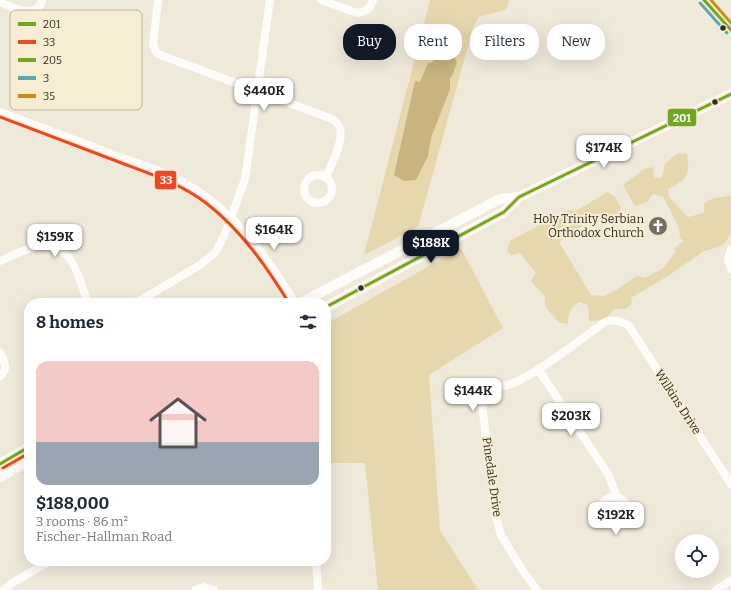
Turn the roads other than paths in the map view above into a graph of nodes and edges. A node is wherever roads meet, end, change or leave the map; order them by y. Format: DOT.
graph roads {
  1 [pos="42,0"];
  2 [pos="158,0"];
  3 [pos="270,0"];
  4 [pos="321,0"];
  5 [pos="373,0"];
  6 [pos="704,0"];
  7 [pos="0,2"];
  8 [pos="22,10"];
  9 [pos="34,10"];
  10 [pos="731,30"];
  11 [pos="256,91"];
  12 [pos="731,94"];
  13 [pos="0,112"];
  14 [pos="326,177"];
  15 [pos="519,198"];
  16 [pos="230,217"];
  17 [pos="731,250"];
  18 [pos="0,261"];
  19 [pos="731,269"];
  20 [pos="86,298"];
  21 [pos="144,298"];
  22 [pos="292,298"];
  23 [pos="310,298"];
  24 [pos="331,304"];
  25 [pos="623,322"];
  26 [pos="0,352"];
  27 [pos="538,369"];
  28 [pos="0,376"];
  29 [pos="24,450"];
  30 [pos="24,463"];
  31 [pos="0,464"];
  32 [pos="0,477"];
  33 [pos="731,484"];
  34 [pos="618,498"];
  35 [pos="41,566"];
  36 [pos="316,566"];
  37 [pos="731,581"];
  38 [pos="4,590"];
  39 [pos="195,590"];
  40 [pos="214,590"];
  41 [pos="318,590"];
  42 [pos="537,590"];
  43 [pos="716,590"];
  1 -- 9 [label="street"];
  2 -- 11 [label="street"];
  3 -- 11 [label="street"];
  4 -- 5 [label="street"];
  6 -- 10 [label="main road"];
  7 -- 8 [label="street"];
  11 -- 14 [label="street"];
  11 -- 16 [label="street"];
  12 -- 15 [label="main road"];
  13 -- 16 [label="street"];
  15 -- 23 [label="main road"];
  15 -- 24 [label="main road"];
  16 -- 21 [label="street"];
  16 -- 22 [label="street"];
  17 -- 19 [label="street"];
  18 -- 20 [label="street"];
  25 -- 27 [label="street, Pinedale Drive"];
  25 -- 33 [label="street, Wilkins Drive"];
  26 -- 28 [label="street"];
  27 -- 34 [label="street"];
  27 -- 42 [label="street, Pinedale Drive"];
  29 -- 31 [label="main road"];
  30 -- 32 [label="main road"];
  35 -- 38 [label="street"];
  36 -- 41 [label="street"];
  37 -- 43 [label="street"];
  39 -- 40 [label="street"];
}
